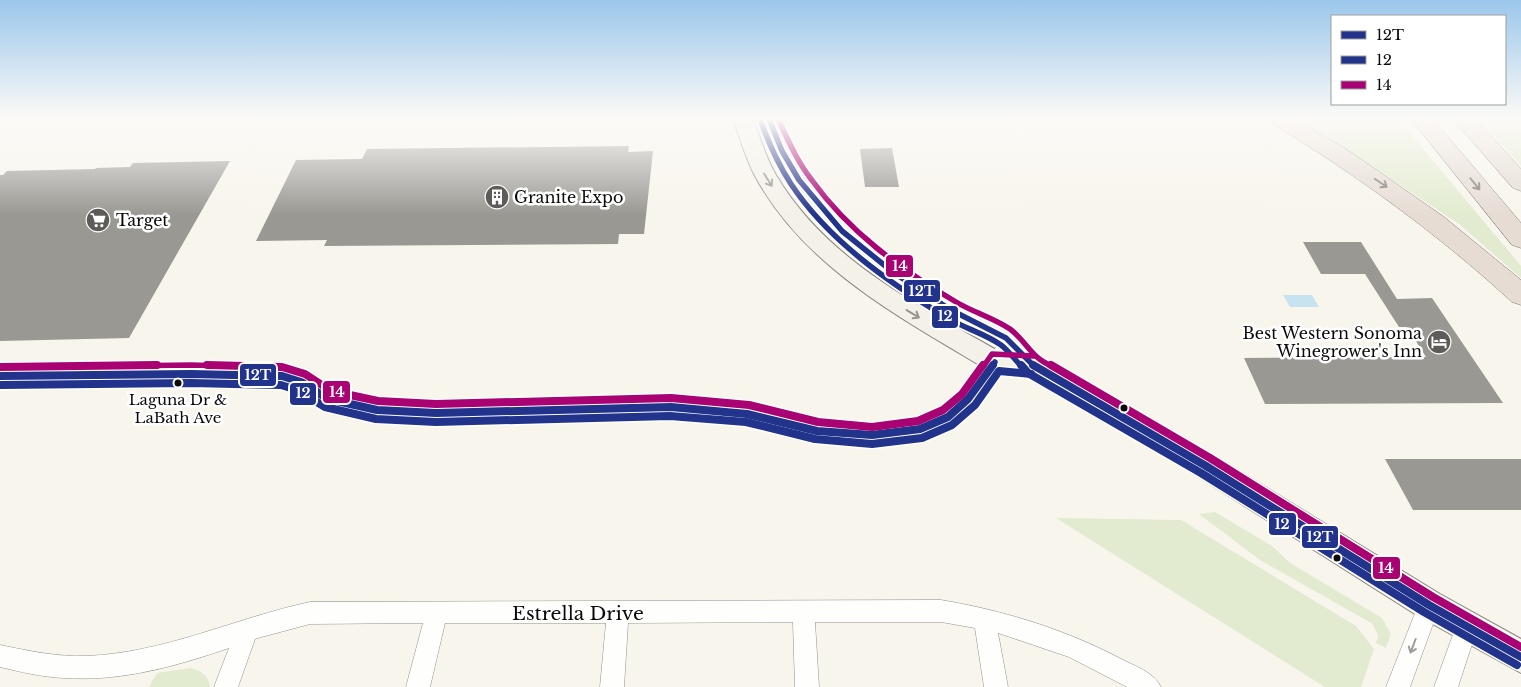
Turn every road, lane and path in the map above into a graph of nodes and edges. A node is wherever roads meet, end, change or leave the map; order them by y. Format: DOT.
graph roads {
  1 [pos="756,151"];
  2 [pos="783,151"];
  3 [pos="1333,151"];
  4 [pos="1448,151"];
  5 [pos="1493,151"];
  6 [pos="1521,183"];
  7 [pos="1521,239"];
  8 [pos="1521,294"];
  9 [pos="1010,341"];
  10 [pos="995,362"];
  11 [pos="1032,365"];
  12 [pos="0,376"];
  13 [pos="1429,605"];
  14 [pos="618,612"];
  15 [pos="804,612"];
  16 [pos="437,613"];
  17 [pos="985,620"];
  18 [pos="1467,626"];
  19 [pos="248,629"];
  20 [pos="0,656"];
  21 [pos="1521,657"];
  22 [pos="226,687"];
  23 [pos="418,687"];
  24 [pos="612,687"];
  25 [pos="807,687"];
  26 [pos="996,687"];
  27 [pos="1149,687"];
  28 [pos="1398,687"];
  29 [pos="1446,687"];
  1 -- 10 [label="main road, one-way"];
  2 -- 9 [label="main road"];
  3 -- 8 [label="highway, one-way"];
  4 -- 7 [label="highway, one-way"];
  5 -- 6 [label="highway"];
  9 -- 10 [label="street"];
  9 -- 11 [label="main road"];
  10 -- 11 [label="main road"];
  10 -- 12 [label="street"];
  11 -- 13 [label="main road"];
  13 -- 18 [label="main road"];
  13 -- 28 [label="street, one-way"];
  14 -- 15 [label="street, Estrella Drive"];
  14 -- 16 [label="street, Estrella Drive"];
  14 -- 24 [label="street"];
  15 -- 17 [label="street, Estrella Drive"];
  15 -- 25 [label="street"];
  16 -- 19 [label="street, Estrella Drive"];
  16 -- 23 [label="street"];
  17 -- 26 [label="street"];
  17 -- 27 [label="street, Estrella Drive"];
  18 -- 21 [label="main road"];
  18 -- 29 [label="street"];
  19 -- 20 [label="street, Estrella Drive"];
  19 -- 22 [label="street"];
}
